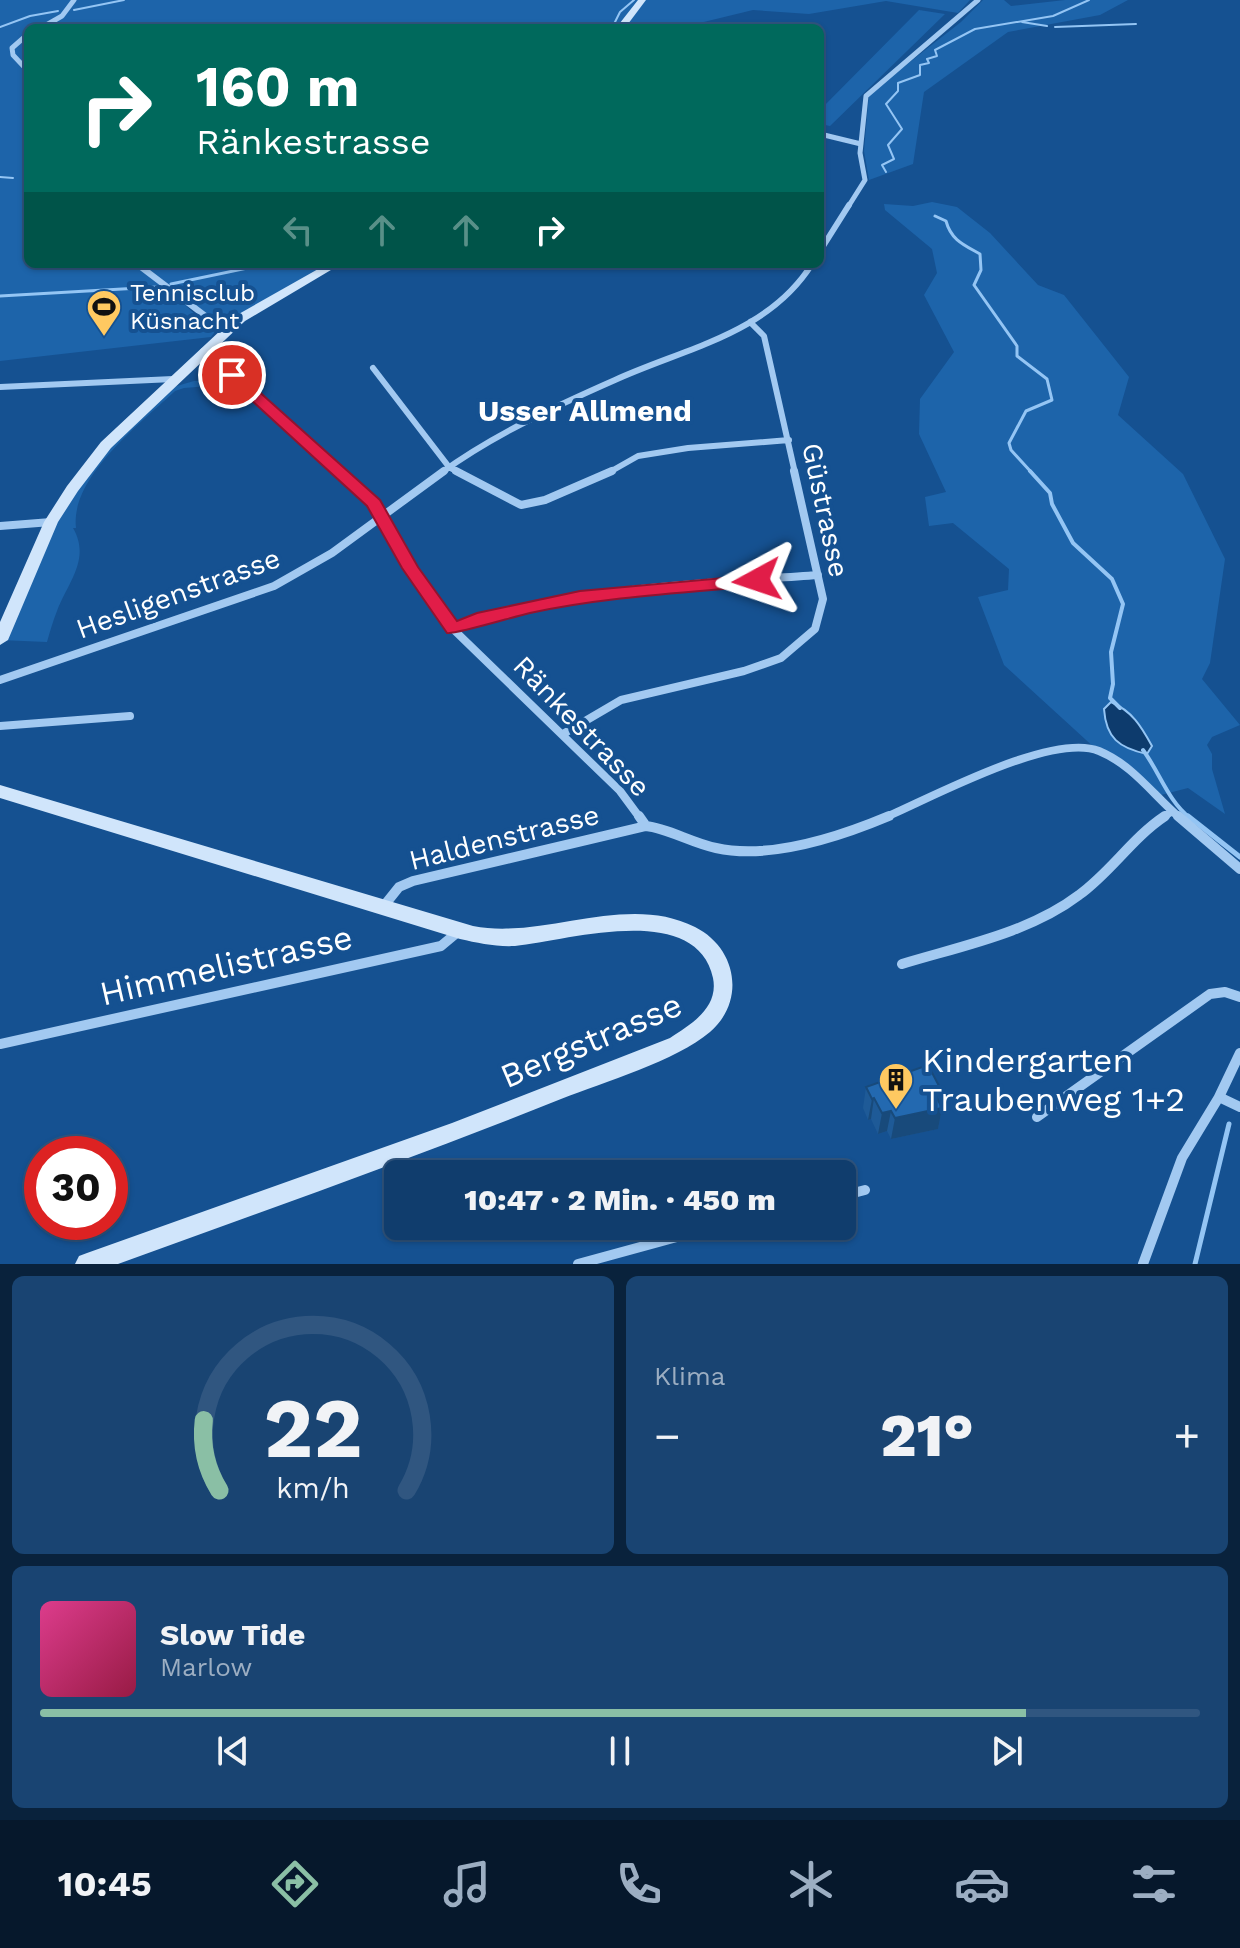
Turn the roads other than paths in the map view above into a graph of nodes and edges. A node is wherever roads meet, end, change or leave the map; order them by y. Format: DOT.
graph roads {
  1 [pos="74,0"];
  2 [pos="642,0"];
  3 [pos="978,0"];
  4 [pos="48,24"];
  5 [pos="623,24"];
  6 [pos="24,38"];
  7 [pos="24,67"];
  8 [pos="824,135"];
  9 [pos="861,144"];
  10 [pos="824,245"];
  11 [pos="142,268"];
  12 [pos="328,268"];
  13 [pos="810,268"];
  14 [pos="750,322"];
  15 [pos="230,327"];
  16 [pos="203,351"];
  17 [pos="373,368"];
  18 [pos="173,379"];
  19 [pos="0,387"];
  20 [pos="789,440"];
  21 [pos="449,467"];
  22 [pos="383,515"];
  23 [pos="51,522"];
  24 [pos="0,526"];
  25 [pos="818,575"];
  26 [pos="453,629"];
  27 [pos="0,640"];
  28 [pos="0,680"];
  29 [pos="130,716"];
  30 [pos="0,726"];
  31 [pos="563,734"];
  32 [pos="0,791"];
  33 [pos="1172,811"];
  34 [pos="646,826"];
  35 [pos="1240,869"];
  36 [pos="383,907"];
  37 [pos="460,931"];
  38 [pos="902,964"];
  39 [pos="1240,997"];
  40 [pos="0,1044"];
  41 [pos="1240,1053"];
  42 [pos="1219,1097"];
  43 [pos="1240,1107"];
  44 [pos="1037,1117"];
  45 [pos="865,1190"];
  46 [pos="856,1192"];
  47 [pos="666,1240"];
  48 [pos="87,1264"];
  49 [pos="578,1264"];
  50 [pos="1143,1264"];
  1 -- 4 [label="street"];
  2 -- 5 [label="street"];
  3 -- 9 [label="street"];
  6 -- 7 [label="street"];
  8 -- 9 [label="street"];
  9 -- 10 [label="street"];
  11 -- 15 [label="street"];
  12 -- 15 [label="street"];
  13 -- 14 [label="street, Hesligenstrasse"];
  14 -- 20 [label="street, Güstrasse"];
  14 -- 21 [label="street, Hesligenstrasse"];
  15 -- 16 [label="street"];
  16 -- 18 [label="street"];
  16 -- 22 [label="street, Ränkestrasse"];
  17 -- 21 [label="street"];
  18 -- 19 [label="street"];
  18 -- 23 [label="street"];
  20 -- 21 [label="street"];
  20 -- 25 [label="street, Güstrasse"];
  21 -- 22 [label="street, Hesligenstrasse"];
  22 -- 26 [label="street, Ränkestrasse"];
  22 -- 28 [label="street, Hesligenstrasse"];
  23 -- 24 [label="street"];
  23 -- 27 [label="street"];
  25 -- 26 [label="street"];
  25 -- 31 [label="street, Güstrasse"];
  26 -- 31 [label="street, Ränkestrasse"];
  29 -- 30 [label="street"];
  31 -- 34 [label="street, Ränkestrasse"];
  32 -- 36 [label="street, Bergstrasse"];
  33 -- 34 [label="street, Ränkestrasse"];
  33 -- 35 [label="street, Ränkestrasse"];
  33 -- 38 [label="street"];
  34 -- 36 [label="street, Haldenstrasse"];
  36 -- 37 [label="street, Bergstrasse"];
  37 -- 40 [label="street, Himmelistrasse"];
  37 -- 48 [label="street, Bergstrasse"];
  39 -- 44 [label="street"];
  41 -- 42 [label="street"];
  42 -- 43 [label="street"];
  42 -- 50 [label="street"];
  45 -- 46 [label="street"];
  47 -- 49 [label="street"];
}
